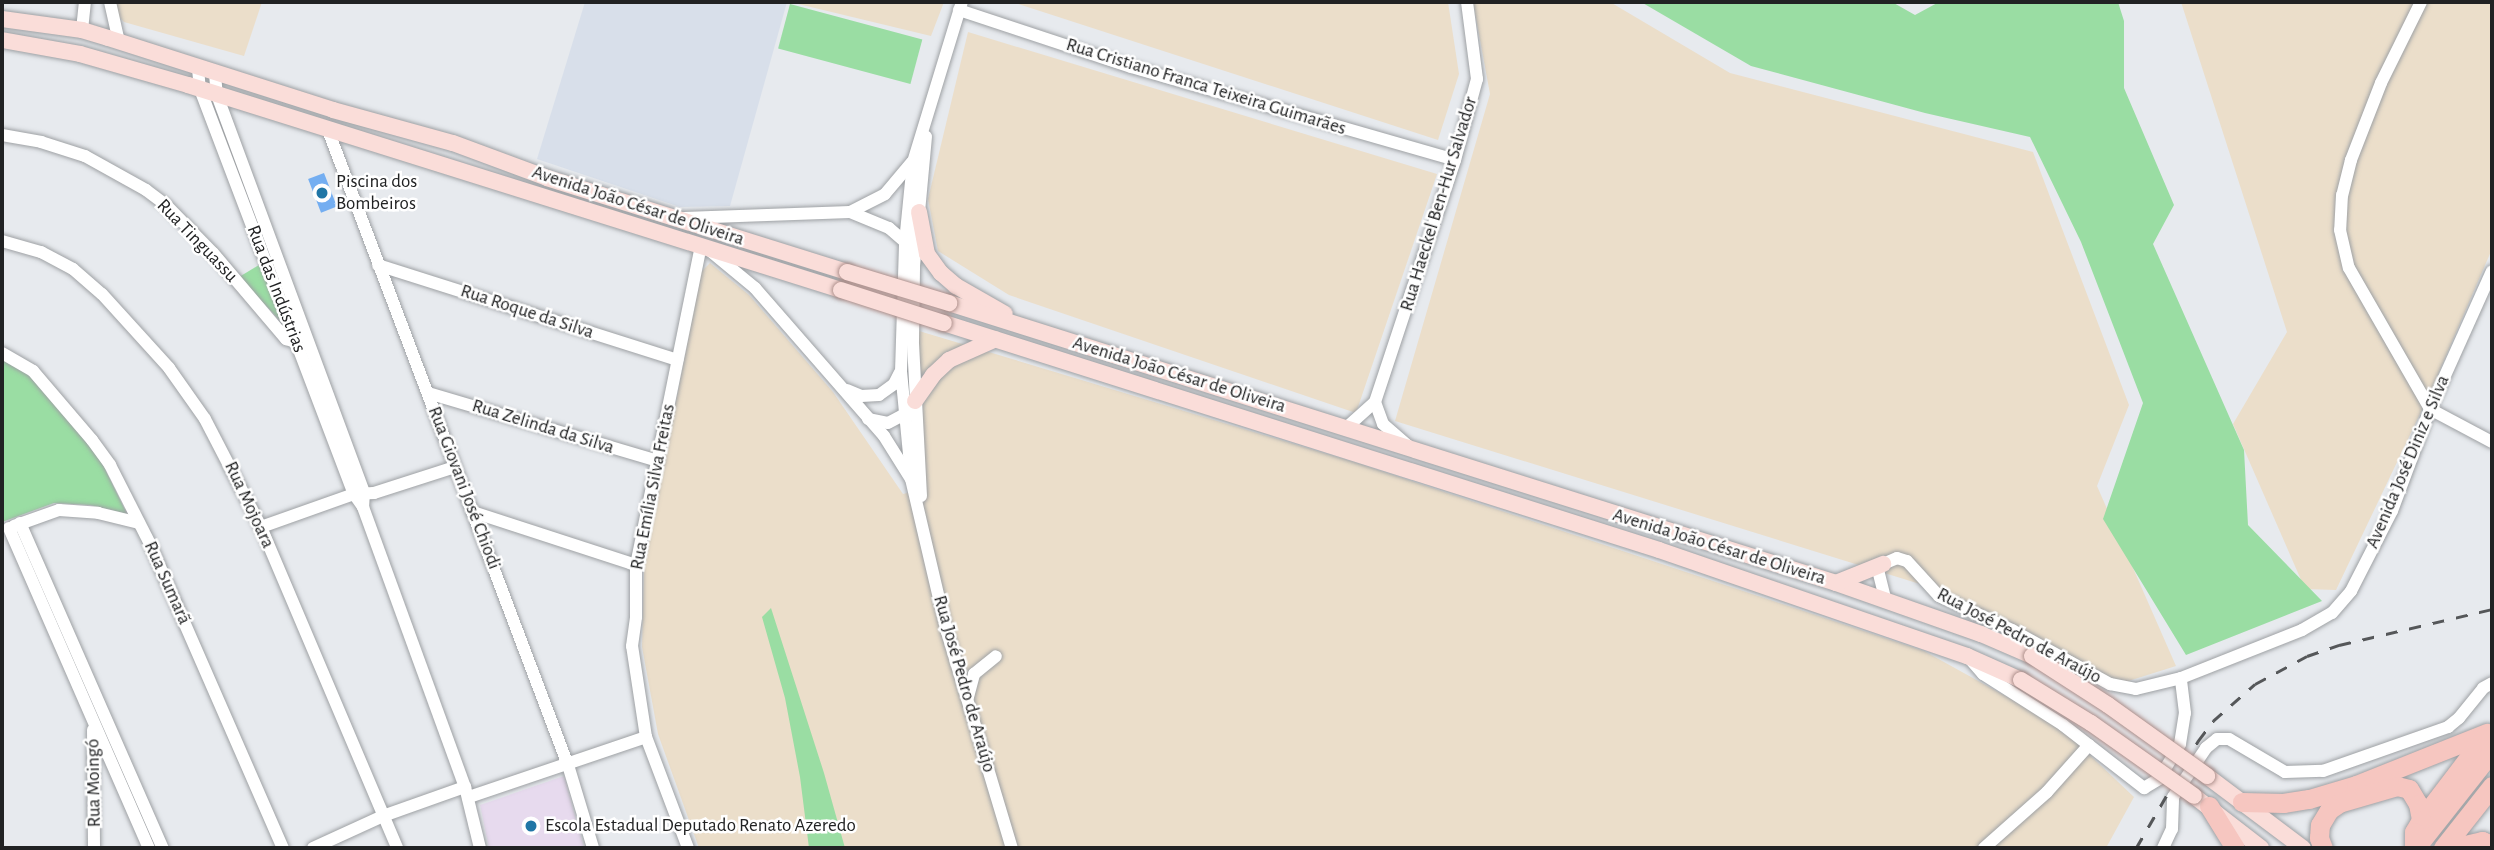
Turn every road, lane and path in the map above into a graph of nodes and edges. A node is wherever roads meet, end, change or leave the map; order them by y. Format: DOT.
graph roads {
  1 [pos="85,2"];
  2 [pos="110,2"];
  3 [pos="1467,2"];
  4 [pos="2421,2"];
  5 [pos="961,6"];
  6 [pos="2,19"];
  7 [pos="82,30"];
  8 [pos="2,40"];
  9 [pos="119,42"];
  10 [pos="198,68"];
  11 [pos="215,74"];
  12 [pos="200,89"];
  13 [pos="217,95"];
  14 [pos="927,120"];
  15 [pos="328,130"];
  16 [pos="2,135"];
  17 [pos="1454,160"];
  18 [pos="912,162"];
  19 [pos="850,212"];
  20 [pos="919,212"];
  21 [pos="675,218"];
  22 [pos="665,235"];
  23 [pos="2,241"];
  24 [pos="905,242"];
  25 [pos="703,247"];
  26 [pos="378,265"];
  27 [pos="771,268"];
  28 [pos="2491,275"];
  29 [pos="755,288"];
  30 [pos="914,301"];
  31 [pos="1028,328"];
  32 [pos="996,339"];
  33 [pos="302,340"];
  34 [pos="2,353"];
  35 [pos="677,360"];
  36 [pos="901,372"];
  37 [pos="841,386"];
  38 [pos="428,393"];
  39 [pos="915,401"];
  40 [pos="1375,402"];
  41 [pos="2430,409"];
  42 [pos="904,417"];
  43 [pos="868,419"];
  44 [pos="1346,428"];
  45 [pos="2492,442"];
  46 [pos="1416,451"];
  47 [pos="658,461"];
  48 [pos="455,467"];
  49 [pos="911,479"];
  50 [pos="359,494"];
  51 [pos="473,512"];
  52 [pos="920,518"];
  53 [pos="139,523"];
  54 [pos="10,527"];
  55 [pos="261,527"];
  56 [pos="1883,564"];
  57 [pos="636,565"];
  58 [pos="1836,583"];
  59 [pos="1886,602"];
  60 [pos="64,638"];
  61 [pos="996,656"];
  62 [pos="1967,656"];
  63 [pos="2181,678"];
  64 [pos="2492,683"];
  65 [pos="968,701"];
  66 [pos="92,718"];
  67 [pos="646,737"];
  68 [pos="2491,737"];
  69 [pos="2089,745"];
  70 [pos="568,765"];
  71 [pos="2492,786"];
  72 [pos="467,792"];
  73 [pos="2201,801"];
  74 [pos="2242,802"];
  75 [pos="383,816"];
  76 [pos="2421,820"];
  77 [pos="2492,845"];
  78 [pos="94,848"];
  79 [pos="149,848"];
  80 [pos="163,848"];
  81 [pos="283,848"];
  82 [pos="313,848"];
  83 [pos="397,848"];
  84 [pos="480,848"];
  85 [pos="593,848"];
  86 [pos="688,848"];
  87 [pos="1012,848"];
  88 [pos="1984,848"];
  89 [pos="2163,848"];
  90 [pos="2235,848"];
  91 [pos="2261,848"];
  92 [pos="2303,848"];
  93 [pos="2323,848"];
  94 [pos="2415,848"];
  95 [pos="2443,848"];
  96 [pos="2452,848"];
  1 -- 7 [label="street"];
  2 -- 9 [label="street"];
  3 -- 17 [label="street, Rua Haeckel Ben-Hur Salvador"];
  4 -- 41 [label="street"];
  5 -- 14 [label="street"];
  5 -- 17 [label="street, Rua Cristiano Franca Teixeira Guimarães"];
  6 -- 7 [label="main road, Avenida João César de Oliveira"];
  7 -- 9 [label="main road, Avenida João César de Oliveira"];
  8 -- 12 [label="main road, Avenida João César de Oliveira"];
  9 -- 10 [label="main road, Avenida João César de Oliveira"];
  10 -- 11 [label="main road, Avenida João César de Oliveira"];
  10 -- 12 [label="street, Rua das Indústrias"];
  11 -- 13 [label="street, Rua das Indústrias"];
  11 -- 21 [label="main road, Avenida João César de Oliveira"];
  12 -- 13 [label="main road, Avenida João César de Oliveira"];
  12 -- 33 [label="street, Rua das Indústrias"];
  13 -- 15 [label="main road, Avenida João César de Oliveira"];
  13 -- 33 [label="street, Rua das Indústrias"];
  14 -- 18 [label="street"];
  14 -- 20 [label="street"];
  15 -- 22 [label="main road, Avenida João César de Oliveira"];
  15 -- 26 [label="street, Rua Giovani José Chiodi"];
  16 -- 33 [label="street, Rua Tinguassu"];
  17 -- 40 [label="street, Rua Haeckel Ben-Hur Salvador"];
  18 -- 19 [label="street"];
  18 -- 24 [label="street"];
  19 -- 21 [label="street"];
  19 -- 24 [label="street"];
  20 -- 30 [label="street"];
  20 -- 31 [label="main road"];
  21 -- 22 [label="main road"];
  21 -- 31 [label="main road, Avenida João César de Oliveira, bridge"];
  22 -- 25 [label="main road, Avenida João César de Oliveira"];
  23 -- 55 [label="street, Rua Mojoara"];
  24 -- 30 [label="street"];
  24 -- 36 [label="street"];
  25 -- 27 [label="main road, Avenida João César de Oliveira"];
  25 -- 29 [label="street, Rua José Pedro de Araújo"];
  25 -- 35 [label="street, Rua Emília Silva Freitas"];
  26 -- 35 [label="street, Rua Roque da Silva"];
  26 -- 38 [label="street, Rua Giovani José Chiodi"];
  27 -- 29 [label="street"];
  27 -- 32 [label="main road, Avenida João César de Oliveira, bridge"];
  28 -- 41 [label="street, Avenida José Diniz e Silva"];
  29 -- 37 [label="street, Rua José Pedro de Araújo"];
  30 -- 39 [label="street, Rua José Pedro de Araújo"];
  31 -- 44 [label="main road, Avenida João César de Oliveira"];
  32 -- 39 [label="main road"];
  32 -- 62 [label="main road, Avenida João César de Oliveira"];
  33 -- 50 [label="street, Rua das Indústrias"];
  34 -- 53 [label="street, Rua Sumarã"];
  35 -- 47 [label="street, Rua Emília Silva Freitas"];
  36 -- 37 [label="street"];
  36 -- 42 [label="street"];
  37 -- 43 [label="street, Rua José Pedro de Araújo"];
  38 -- 47 [label="street, Rua Zelinda da Silva"];
  38 -- 48 [label="street, Rua Giovani José Chiodi"];
  39 -- 42 [label="street"];
  39 -- 52 [label="street, Rua José Pedro de Araújo"];
  40 -- 44 [label="street"];
  40 -- 46 [label="street"];
  41 -- 45 [label="street"];
  41 -- 63 [label="street, Avenida José Diniz e Silva"];
  42 -- 43 [label="street"];
  42 -- 49 [label="street"];
  43 -- 49 [label="street, Rua José Pedro de Araújo"];
  44 -- 46 [label="main road, Avenida João César de Oliveira"];
  46 -- 58 [label="main road, Avenida João César de Oliveira"];
  47 -- 57 [label="street, Rua Emília Silva Freitas"];
  48 -- 50 [label="street"];
  48 -- 51 [label="street, Rua Giovani José Chiodi"];
  49 -- 52 [label="street, Rua José Pedro de Araújo"];
  50 -- 55 [label="street"];
  50 -- 72 [label="street, Rua das Indústrias"];
  51 -- 57 [label="street"];
  51 -- 70 [label="street, Rua Giovani José Chiodi"];
  52 -- 65 [label="street, Rua José Pedro de Araújo"];
  53 -- 54 [label="street"];
  53 -- 81 [label="street, Rua Sumarã"];
  54 -- 60 [label="street"];
  55 -- 75 [label="street, Rua Mojoara"];
  56 -- 58 [label="main road"];
  56 -- 59 [label="street"];
  56 -- 63 [label="street, Rua José Pedro de Araújo"];
  57 -- 67 [label="street, Rua Emília Silva Freitas"];
  58 -- 59 [label="main road, Avenida João César de Oliveira"];
  59 -- 74 [label="main road, Avenida João César de Oliveira, bridge"];
  60 -- 66 [label="street"];
  60 -- 80 [label="street"];
  61 -- 65 [label="street"];
  62 -- 69 [label="street"];
  62 -- 73 [label="main road, Avenida João César de Oliveira, bridge"];
  63 -- 69 [label="street"];
  64 -- 89 [label="street"];
  65 -- 87 [label="street, Rua José Pedro de Araújo"];
  66 -- 78 [label="street, Rua Moingó"];
  66 -- 79 [label="street"];
  67 -- 70 [label="street"];
  67 -- 86 [label="street, Rua Emília Silva Freitas"];
  68 -- 74 [label="highway"];
  68 -- 76 [label="highway"];
  68 -- 94 [label="highway"];
  69 -- 88 [label="street"];
  70 -- 72 [label="street"];
  70 -- 85 [label="street, Rua Giovani José Chiodi"];
  71 -- 95 [label="highway"];
  72 -- 75 [label="street"];
  72 -- 84 [label="street, Rua das Indústrias"];
  73 -- 90 [label="highway"];
  73 -- 91 [label="main road, Avenida João César de Oliveira"];
  74 -- 92 [label="main road, Avenida João César de Oliveira"];
  75 -- 82 [label="street"];
  75 -- 83 [label="street, Rua Mojoara"];
  76 -- 93 [label="highway"];
  76 -- 94 [label="highway"];
  77 -- 96 [label="highway"];
}
